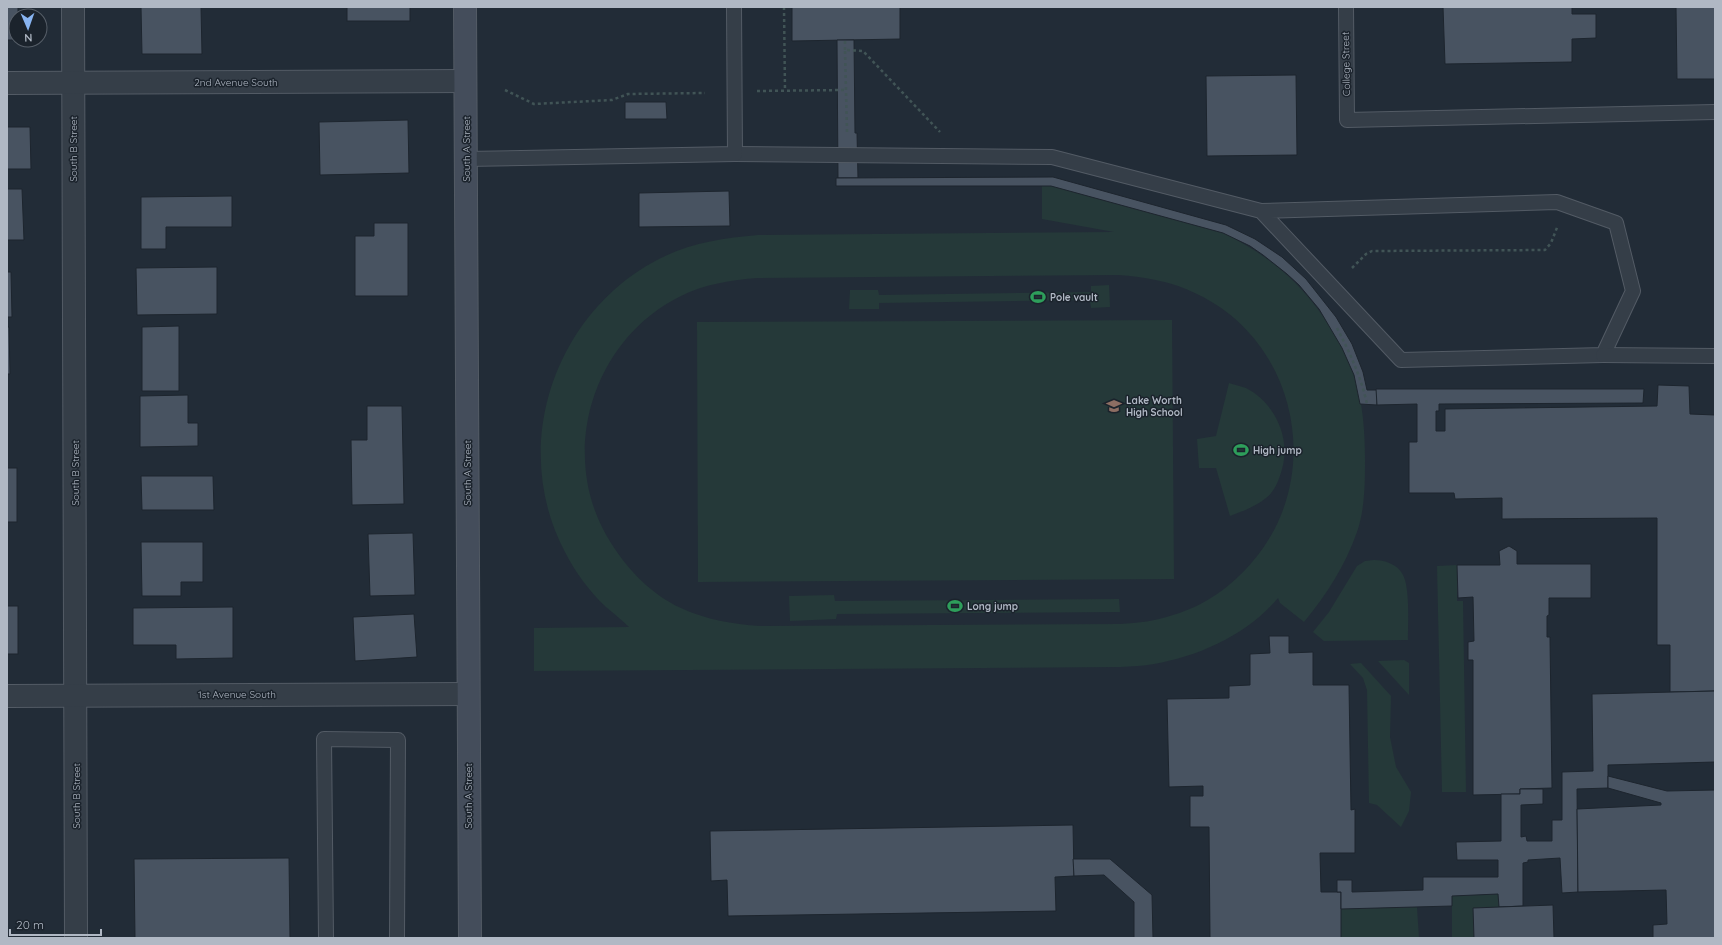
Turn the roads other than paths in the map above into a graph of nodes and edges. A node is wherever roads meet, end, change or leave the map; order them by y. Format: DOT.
graph roads {
  1 [pos="73,7"];
  2 [pos="465,7"];
  3 [pos="734,7"];
  4 [pos="1346,7"];
  5 [pos="465,81"];
  6 [pos="73,82"];
  7 [pos="7,83"];
  8 [pos="1715,112"];
  9 [pos="735,154"];
  10 [pos="466,159"];
  11 [pos="1262,211"];
  12 [pos="1603,355"];
  13 [pos="1715,356"];
  14 [pos="468,694"];
  15 [pos="75,695"];
  16 [pos="7,696"];
  17 [pos="76,938"];
  18 [pos="326,938"];
  19 [pos="397,938"];
  20 [pos="470,938"];
  1 -- 6 [label="street, South B Street"];
  2 -- 5 [label="street, South A Street"];
  3 -- 9 [label="lane"];
  4 -- 8 [label="lane, College Street"];
  5 -- 6 [label="street, 2nd Avenue South"];
  5 -- 10 [label="street, South A Street"];
  6 -- 7 [label="street, 2nd Avenue South"];
  6 -- 15 [label="street, South B Street"];
  9 -- 10 [label="lane"];
  9 -- 11 [label="lane"];
  10 -- 14 [label="street, South A Street"];
  11 -- 12 [label="lane"];
  11 -- 12 [label="lane"];
  12 -- 13 [label="lane"];
  14 -- 15 [label="street, 1st Avenue South"];
  14 -- 20 [label="street, South A Street"];
  15 -- 16 [label="street, 1st Avenue South"];
  15 -- 17 [label="street, South B Street"];
  18 -- 19 [label="lane"];
}
